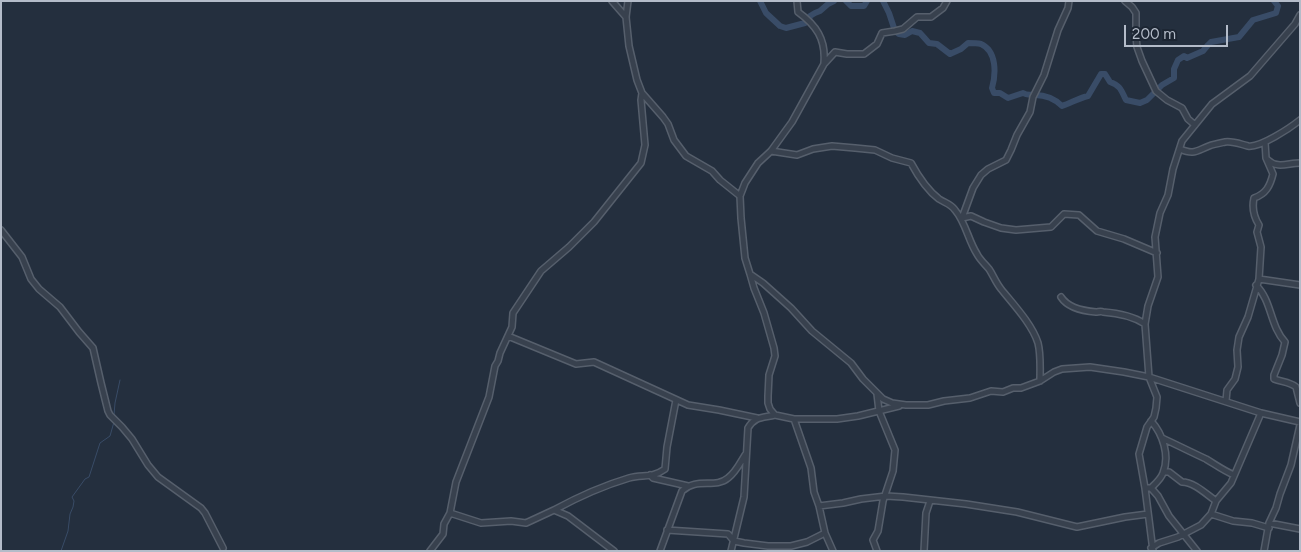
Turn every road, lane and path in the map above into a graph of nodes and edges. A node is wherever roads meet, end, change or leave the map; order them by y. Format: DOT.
graph roads {
  1 [pos="612,1"];
  2 [pos="628,1"];
  3 [pos="796,1"];
  4 [pos="947,1"];
  5 [pos="1069,1"];
  6 [pos="1125,1"];
  7 [pos="1300,15"];
  8 [pos="626,17"];
  9 [pos="824,63"];
  10 [pos="642,93"];
  11 [pos="1300,120"];
  12 [pos="1195,126"];
  13 [pos="1265,142"];
  14 [pos="1180,148"];
  15 [pos="771,151"];
  16 [pos="1266,158"];
  17 [pos="1300,163"];
  18 [pos="740,196"];
  19 [pos="962,218"];
  20 [pos="1,230"];
  21 [pos="1157,253"];
  22 [pos="750,274"];
  23 [pos="1259,279"];
  24 [pos="1256,285"];
  25 [pos="1300,285"];
  26 [pos="1060,297"];
  27 [pos="1145,324"];
  28 [pos="508,336"];
  29 [pos="1149,377"];
  30 [pos="1040,381"];
  31 [pos="877,394"];
  32 [pos="676,400"];
  33 [pos="1226,401"];
  34 [pos="1300,403"];
  35 [pos="902,405"];
  36 [pos="879,411"];
  37 [pos="1260,413"];
  38 [pos="775,415"];
  39 [pos="757,418"];
  40 [pos="794,419"];
  41 [pos="1151,421"];
  42 [pos="1300,424"];
  43 [pos="1162,438"];
  44 [pos="746,454"];
  45 [pos="1164,472"];
  46 [pos="650,475"];
  47 [pos="1234,475"];
  48 [pos="688,486"];
  49 [pos="1145,488"];
  50 [pos="1151,488"];
  51 [pos="886,496"];
  52 [pos="930,501"];
  53 [pos="1216,501"];
  54 [pos="819,506"];
  55 [pos="554,510"];
  56 [pos="450,513"];
  57 [pos="1148,514"];
  58 [pos="1211,514"];
  59 [pos="1269,525"];
  60 [pos="1300,529"];
  61 [pos="667,530"];
  62 [pos="825,533"];
  63 [pos="1184,535"];
  64 [pos="734,541"];
  65 [pos="223,548"];
  66 [pos="1152,549"];
  67 [pos="430,551"];
  68 [pos="614,551"];
  69 [pos="660,551"];
  70 [pos="731,551"];
  71 [pos="833,551"];
  72 [pos="878,551"];
  73 [pos="924,551"];
  74 [pos="1197,551"];
  75 [pos="1264,551"];
  1 -- 8 [label="street"];
  2 -- 8 [label="street"];
  3 -- 9 [label="street"];
  4 -- 9 [label="street"];
  5 -- 19 [label="street"];
  6 -- 12 [label="street"];
  7 -- 12 [label="street"];
  8 -- 10 [label="street"];
  9 -- 15 [label="street"];
  10 -- 18 [label="street"];
  10 -- 28 [label="street"];
  11 -- 13 [label="street"];
  12 -- 14 [label="street"];
  13 -- 14 [label="street"];
  13 -- 16 [label="street"];
  14 -- 21 [label="street"];
  15 -- 18 [label="street"];
  15 -- 19 [label="street"];
  16 -- 17 [label="street"];
  16 -- 23 [label="street"];
  18 -- 22 [label="street"];
  19 -- 21 [label="street"];
  19 -- 30 [label="street"];
  20 -- 65 [label="street"];
  21 -- 27 [label="street"];
  22 -- 31 [label="street"];
  22 -- 38 [label="street"];
  23 -- 24 [label="street"];
  23 -- 25 [label="street"];
  24 -- 33 [label="street"];
  24 -- 34 [label="street"];
  26 -- 27 [label="street"];
  27 -- 29 [label="street"];
  28 -- 32 [label="street"];
  28 -- 56 [label="street"];
  29 -- 30 [label="street"];
  29 -- 33 [label="street"];
  29 -- 41 [label="street"];
  30 -- 35 [label="street"];
  31 -- 35 [label="street"];
  31 -- 36 [label="street"];
  32 -- 39 [label="street"];
  32 -- 46 [label="street"];
  33 -- 37 [label="street"];
  35 -- 36 [label="street"];
  36 -- 40 [label="street"];
  36 -- 51 [label="street"];
  37 -- 42 [label="street"];
  37 -- 47 [label="street"];
  38 -- 39 [label="street"];
  38 -- 40 [label="street"];
  39 -- 44 [label="street"];
  40 -- 54 [label="street"];
  41 -- 43 [label="street"];
  41 -- 49 [label="street"];
  42 -- 59 [label="street"];
  43 -- 45 [label="street"];
  43 -- 47 [label="street"];
  44 -- 48 [label="street"];
  44 -- 64 [label="street"];
  45 -- 50 [label="street"];
  45 -- 53 [label="street"];
  46 -- 48 [label="street"];
  46 -- 55 [label="street"];
  47 -- 53 [label="street"];
  48 -- 61 [label="street"];
  49 -- 50 [label="street"];
  49 -- 57 [label="street"];
  50 -- 63 [label="street"];
  51 -- 52 [label="street"];
  51 -- 54 [label="street"];
  51 -- 72 [label="street"];
  52 -- 57 [label="street"];
  52 -- 73 [label="street"];
  53 -- 58 [label="street"];
  54 -- 62 [label="street"];
  55 -- 56 [label="street"];
  55 -- 68 [label="street"];
  56 -- 67 [label="street"];
  57 -- 66 [label="street"];
  58 -- 59 [label="street"];
  58 -- 63 [label="street"];
  59 -- 60 [label="street"];
  59 -- 75 [label="street"];
  61 -- 64 [label="street"];
  61 -- 69 [label="street"];
  62 -- 64 [label="street"];
  62 -- 71 [label="street"];
  63 -- 66 [label="street"];
  63 -- 74 [label="street"];
  64 -- 70 [label="street"];
}
